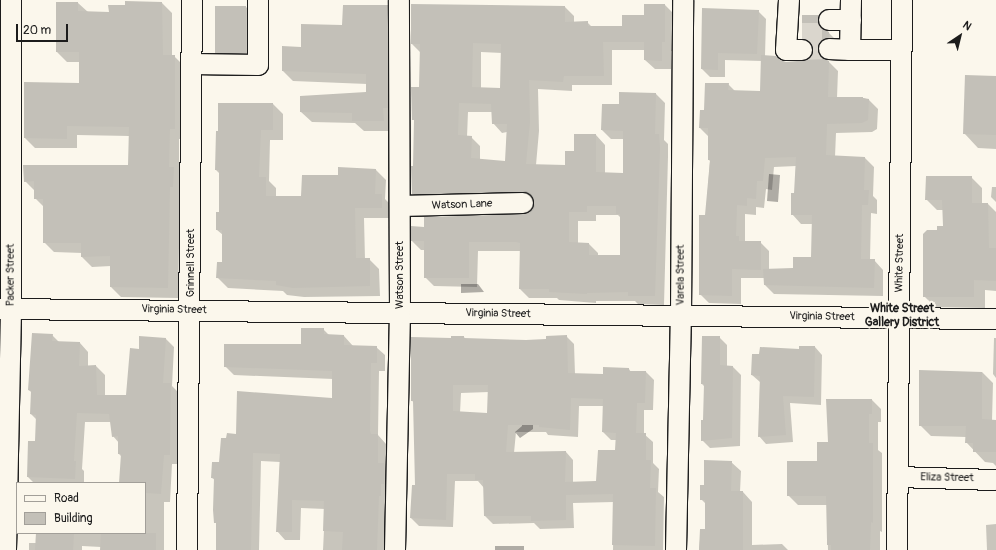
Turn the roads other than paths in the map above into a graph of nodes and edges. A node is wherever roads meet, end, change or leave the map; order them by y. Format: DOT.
graph roads {
  1 [pos="11,0"];
  2 [pos="192,0"];
  3 [pos="400,0"];
  4 [pos="683,0"];
  5 [pos="789,0"];
  6 [pos="851,0"];
  7 [pos="902,0"];
  8 [pos="258,1"];
  9 [pos="796,31"];
  10 [pos="850,34"];
  11 [pos="901,50"];
  12 [pos="192,64"];
  13 [pos="523,203"];
  14 [pos="400,206"];
  15 [pos="6,309"];
  16 [pos="190,310"];
  17 [pos="400,312"];
  18 [pos="681,316"];
  19 [pos="899,318"];
  20 [pos="996,318"];
  21 [pos="898,477"];
  22 [pos="996,480"];
  23 [pos="6,550"];
  24 [pos="187,550"];
  25 [pos="395,550"];
  26 [pos="676,550"];
  27 [pos="897,550"];
  1 -- 15 [label="street, Packer Street"];
  2 -- 12 [label="street, Grinnell Street"];
  3 -- 14 [label="street, Watson Street"];
  4 -- 18 [label="street, Varela Street"];
  5 -- 9 [label="street"];
  6 -- 10 [label="street"];
  7 -- 11 [label="street, White Street"];
  8 -- 12 [label="street"];
  10 -- 10 [label="street"];
  10 -- 11 [label="street"];
  11 -- 19 [label="street, White Street"];
  12 -- 16 [label="street, Grinnell Street"];
  13 -- 14 [label="street, Watson Lane"];
  14 -- 17 [label="street, Watson Street"];
  15 -- 16 [label="street, Virginia Street"];
  15 -- 23 [label="street, Packer Street"];
  16 -- 17 [label="street, Virginia Street"];
  16 -- 24 [label="street, Grinnell Street"];
  17 -- 18 [label="street, Virginia Street"];
  17 -- 25 [label="street, Watson Street"];
  18 -- 19 [label="street, Virginia Street"];
  18 -- 26 [label="street, Varela Street"];
  19 -- 20 [label="street, Virginia Street"];
  19 -- 21 [label="street, White Street"];
  21 -- 22 [label="street, Eliza Street"];
  21 -- 27 [label="street, White Street"];
}
